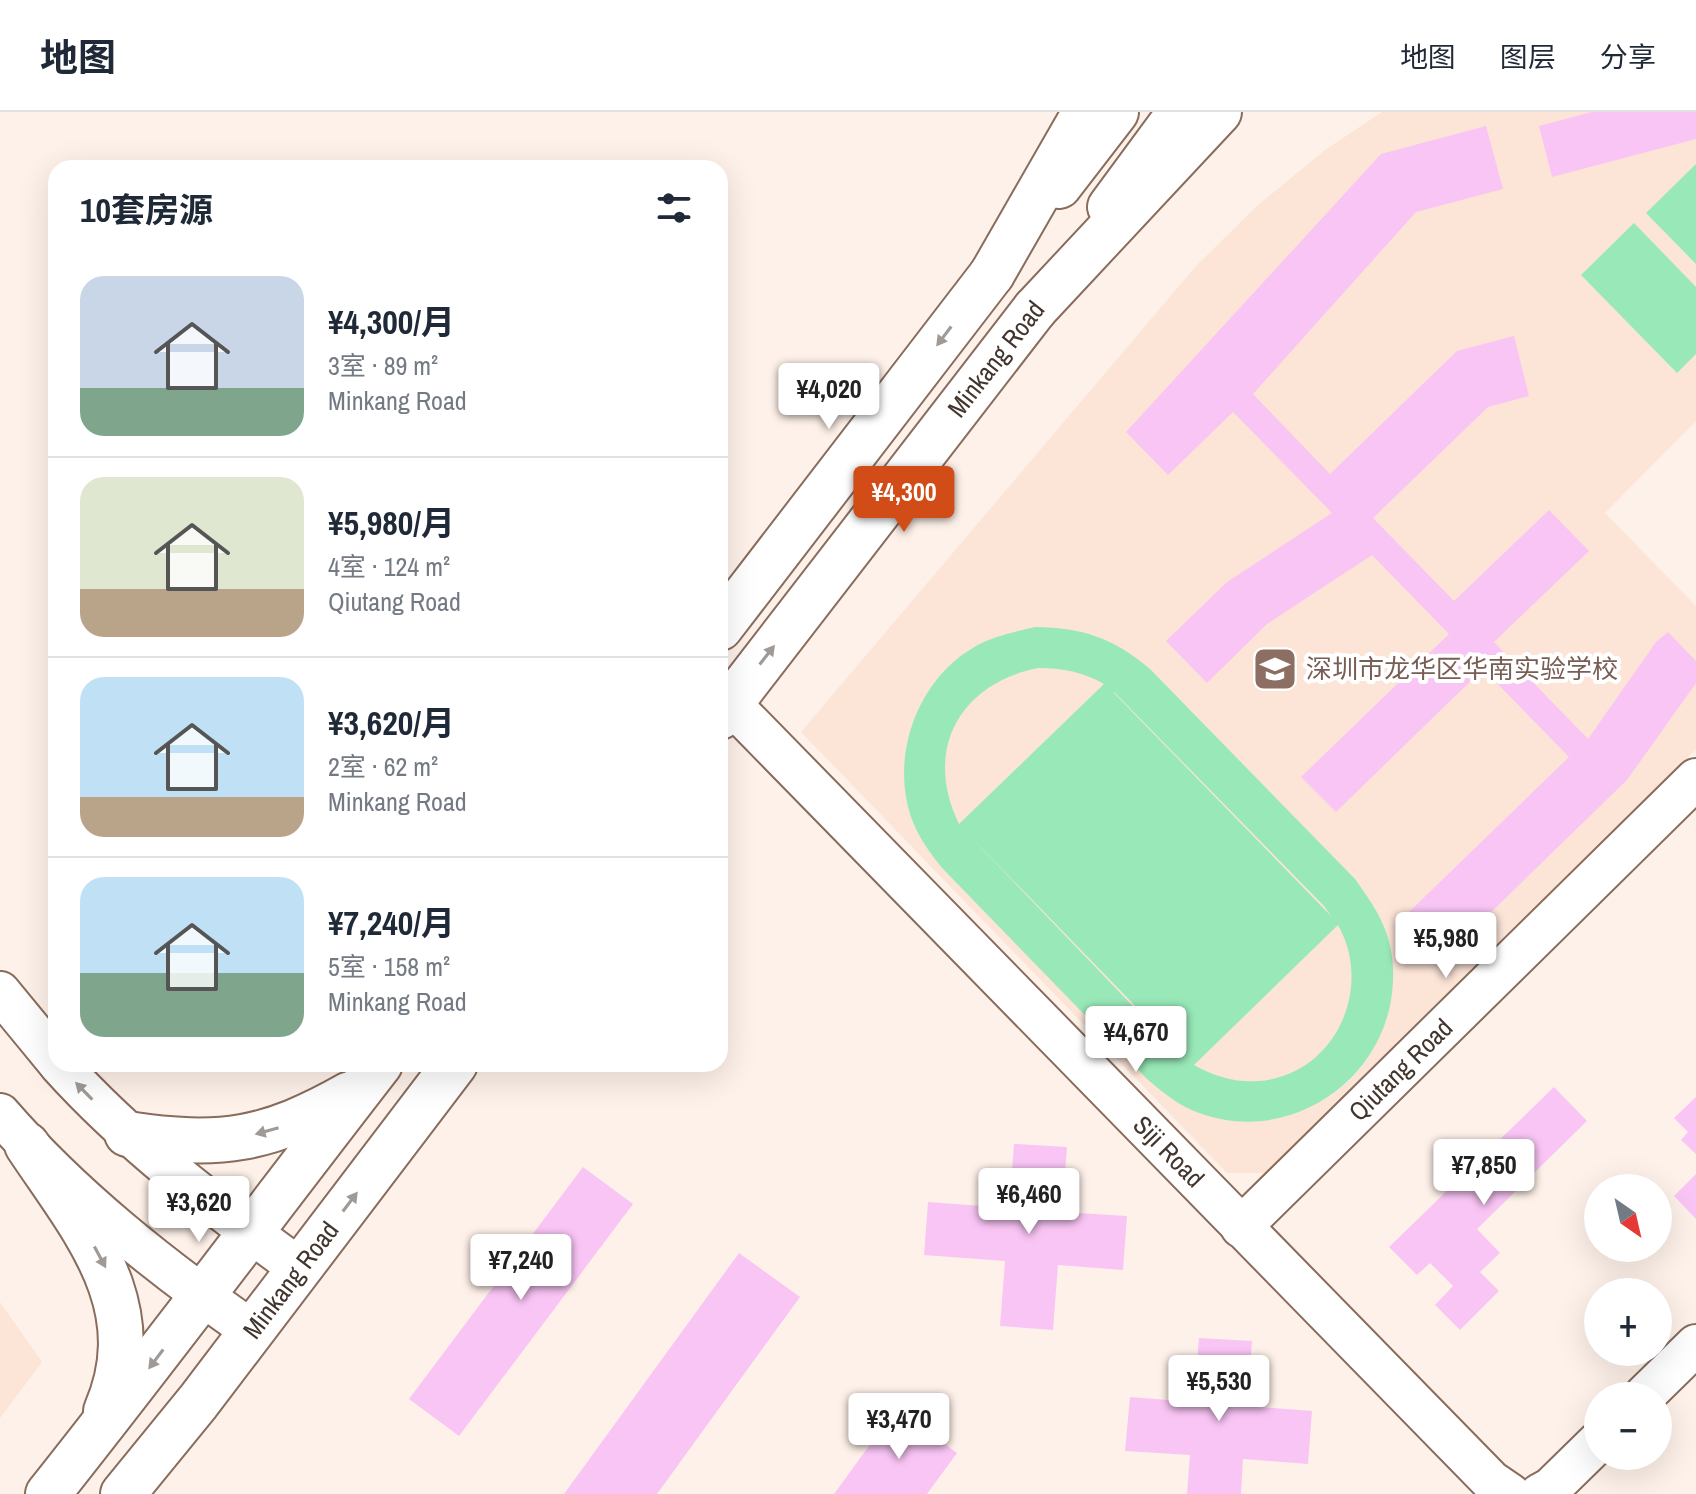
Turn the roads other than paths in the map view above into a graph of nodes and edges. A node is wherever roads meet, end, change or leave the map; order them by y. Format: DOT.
graph roads {
  1 [pos="1085,112"];
  2 [pos="1116,112"];
  3 [pos="1180,112"];
  4 [pos="1219,112"];
  5 [pos="992,274"];
  6 [pos="1035,309"];
  7 [pos="789,540"];
  8 [pos="831,573"];
  9 [pos="728,618"];
  10 [pos="728,706"];
  11 [pos="728,713"];
  12 [pos="1696,779"];
  13 [pos="0,992"];
  14 [pos="48,1050"];
  15 [pos="68,1072"];
  16 [pos="449,1072"];
  17 [pos="371,1075"];
  18 [pos="13,1129"];
  19 [pos="127,1134"];
  20 [pos="1241,1227"];
  21 [pos="250,1233"];
  22 [pos="299,1268"];
  23 [pos="203,1297"];
  24 [pos="252,1331"];
  25 [pos="1696,1345"];
  26 [pos="1658,1382"];
  27 [pos="96,1435"];
  28 [pos="1584,1456"];
  29 [pos="48,1494"];
  30 [pos="123,1494"];
  31 [pos="1510,1494"];
  32 [pos="1540,1494"];
  1 -- 5 [label="main road"];
  2 -- 5 [label="main road, Minkang Road"];
  3 -- 6 [label="main road, Minkang Road"];
  4 -- 6 [label="main road"];
  5 -- 7 [label="main road, Minkang Road, one-way"];
  6 -- 8 [label="main road, Minkang Road"];
  7 -- 8 [label="main road"];
  7 -- 9 [label="main road, Minkang Road"];
  10 -- 8 [label="main road, Minkang Road, one-way"];
  11 -- 20 [label="street, Siji Road"];
  12 -- 20 [label="street, Qiutang Road"];
  13 -- 14 [label="street"];
  19 -- 15 [label="street, one-way"];
  22 -- 16 [label="main road, Minkang Road, one-way"];
  17 -- 19 [label="main road, one-way"];
  17 -- 21 [label="main road"];
  18 -- 23 [label="street"];
  18 -- 27 [label="main road, one-way"];
  19 -- 21 [label="street"];
  20 -- 31 [label="street, Siji Road"];
  21 -- 22 [label="street"];
  21 -- 23 [label="main road"];
  22 -- 24 [label="main road, Minkang Road"];
  23 -- 24 [label="street"];
  23 -- 27 [label="main road, one-way"];
  24 -- 30 [label="main road, Minkang Road"];
  25 -- 26 [label="street"];
  27 -- 29 [label="main road"];
  28 -- 32 [label="street"];
}
